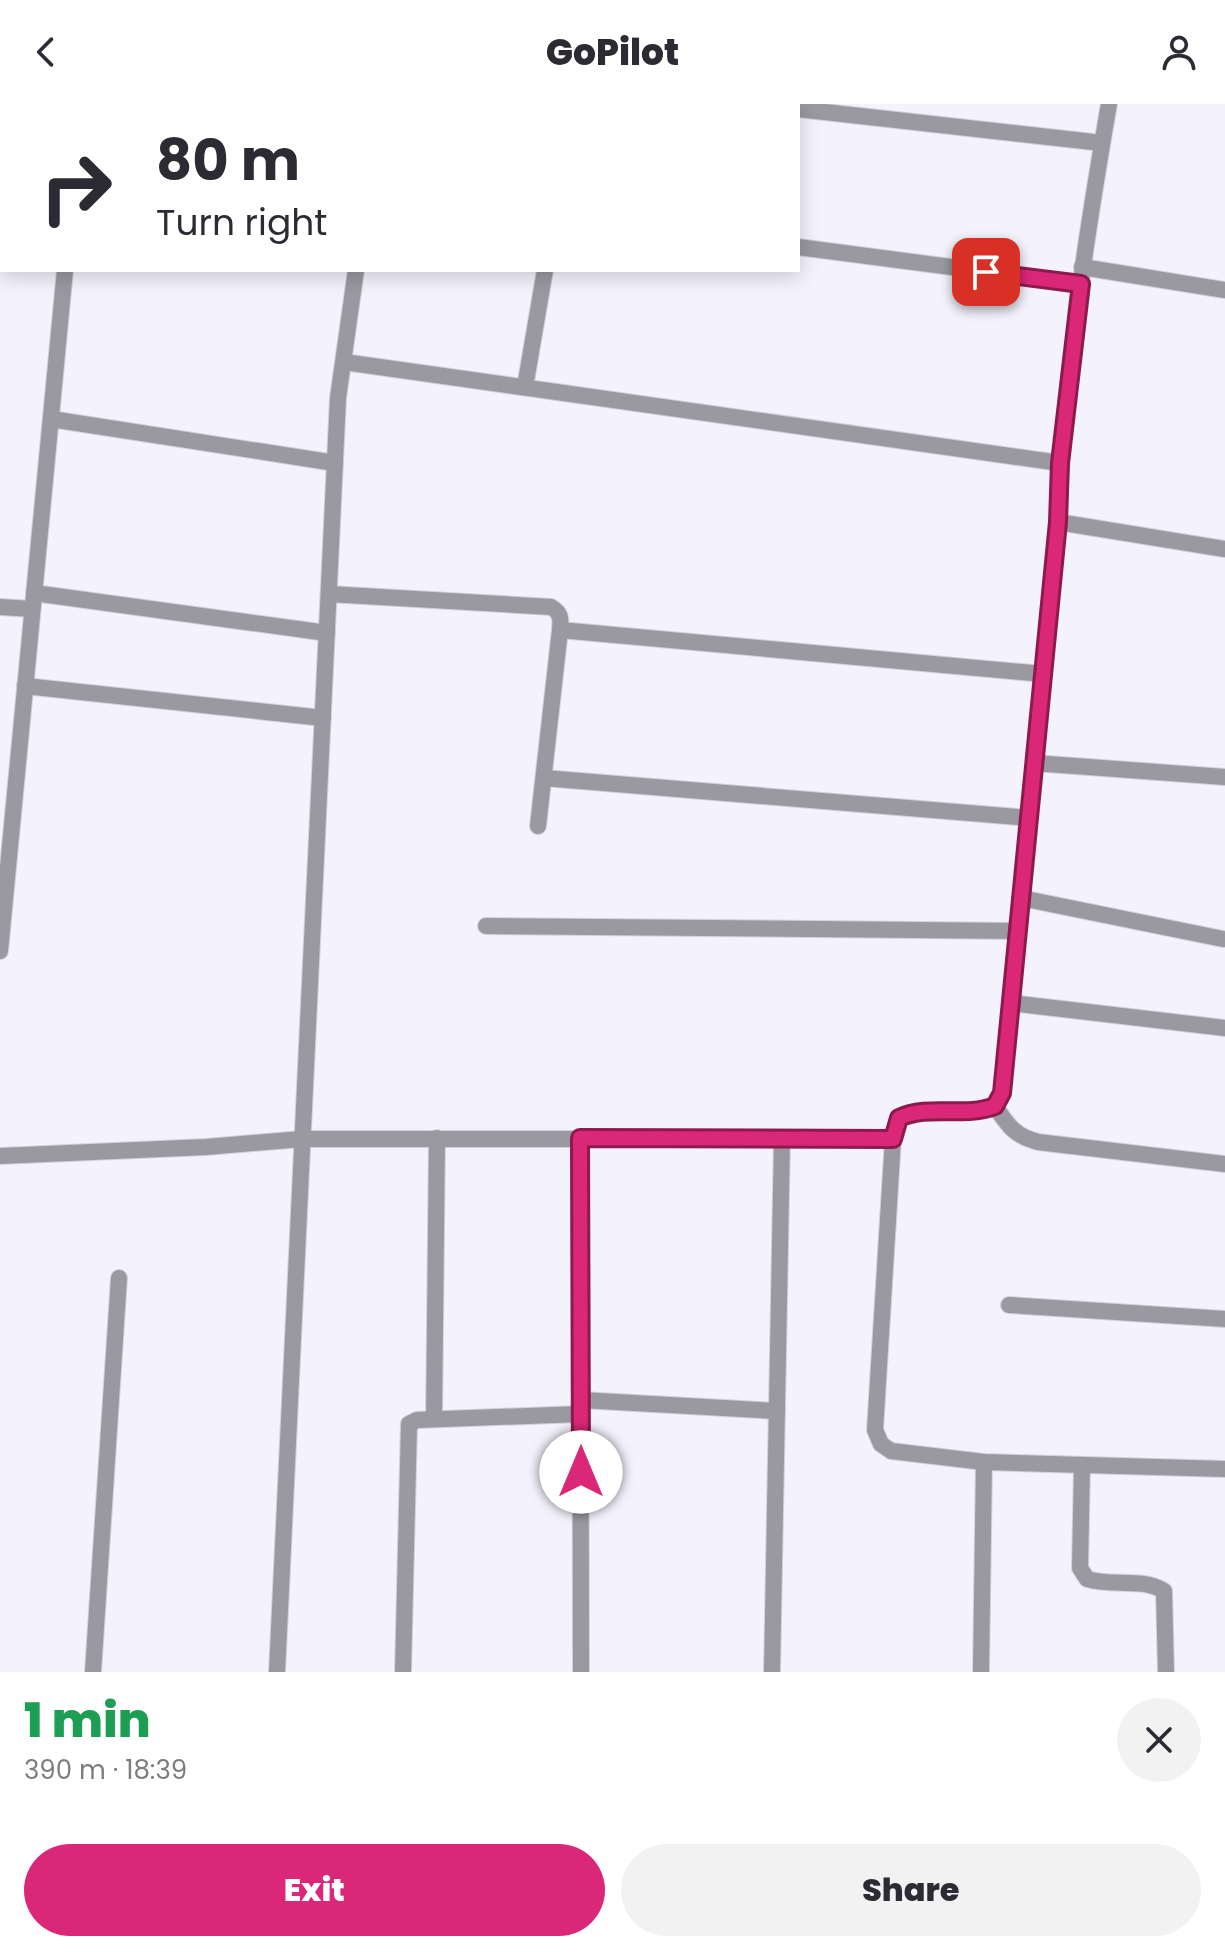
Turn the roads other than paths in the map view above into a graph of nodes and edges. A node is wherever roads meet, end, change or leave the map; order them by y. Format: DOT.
graph roads {
  1 [pos="1109,104"];
  2 [pos="800,109"];
  3 [pos="1102,143"];
  4 [pos="800,247"];
  5 [pos="65,272"];
  6 [pos="356,272"];
  7 [pos="545,272"];
  8 [pos="1081,276"];
  9 [pos="1225,290"];
  10 [pos="344,362"];
  11 [pos="525,387"];
  12 [pos="51,419"];
  13 [pos="335,463"];
  14 [pos="1060,463"];
  15 [pos="1058,522"];
  16 [pos="1225,549"];
  17 [pos="329,594"];
  18 [pos="33,601"];
  19 [pos="0,607"];
  20 [pos="560,630"];
  21 [pos="327,633"];
  22 [pos="1043,674"];
  23 [pos="25,686"];
  24 [pos="323,718"];
  25 [pos="1034,763"];
  26 [pos="1225,777"];
  27 [pos="544,778"];
  28 [pos="1029,818"];
  29 [pos="538,826"];
  30 [pos="1021,898"];
  31 [pos="486,926"];
  32 [pos="1018,931"];
  33 [pos="1223,939"];
  34 [pos="0,951"];
  35 [pos="1011,1003"];
  36 [pos="1225,1028"];
  37 [pos="995,1106"];
  38 [pos="437,1138"];
  39 [pos="580,1138"];
  40 [pos="302,1139"];
  41 [pos="782,1139"];
  42 [pos="893,1139"];
  43 [pos="0,1156"];
  44 [pos="1225,1164"];
  45 [pos="119,1278"];
  46 [pos="1009,1305"];
  47 [pos="1225,1319"];
  48 [pos="580,1407"];
  49 [pos="777,1411"];
  50 [pos="434,1419"];
  51 [pos="984,1462"];
  52 [pos="1082,1465"];
  53 [pos="1225,1469"];
  54 [pos="93,1672"];
  55 [pos="277,1672"];
  56 [pos="403,1672"];
  57 [pos="581,1672"];
  58 [pos="772,1672"];
  59 [pos="981,1672"];
  60 [pos="1166,1672"];
  1 -- 3 [label="street"];
  2 -- 3 [label="street"];
  3 -- 8 [label="street"];
  4 -- 8 [label="street"];
  5 -- 12 [label="street"];
  6 -- 10 [label="street"];
  7 -- 11 [label="street"];
  8 -- 9 [label="street"];
  8 -- 14 [label="street"];
  10 -- 11 [label="street"];
  10 -- 13 [label="street"];
  11 -- 14 [label="street"];
  12 -- 13 [label="street"];
  12 -- 18 [label="street"];
  13 -- 17 [label="street"];
  14 -- 15 [label="street"];
  15 -- 16 [label="street"];
  15 -- 22 [label="street"];
  17 -- 20 [label="street"];
  17 -- 21 [label="street"];
  18 -- 19 [label="street"];
  18 -- 21 [label="street"];
  18 -- 23 [label="street"];
  20 -- 22 [label="street"];
  20 -- 27 [label="street"];
  21 -- 24 [label="street"];
  22 -- 25 [label="street"];
  23 -- 24 [label="street"];
  23 -- 34 [label="street"];
  24 -- 40 [label="street"];
  25 -- 26 [label="street"];
  25 -- 28 [label="street"];
  27 -- 28 [label="street"];
  27 -- 29 [label="street"];
  28 -- 30 [label="street"];
  30 -- 32 [label="street"];
  30 -- 33 [label="street"];
  31 -- 32 [label="street"];
  32 -- 35 [label="street"];
  35 -- 36 [label="street"];
  35 -- 37 [label="street"];
  37 -- 42 [label="street"];
  37 -- 44 [label="street"];
  38 -- 39 [label="street"];
  38 -- 40 [label="street"];
  38 -- 50 [label="street"];
  39 -- 41 [label="street"];
  39 -- 48 [label="street"];
  40 -- 43 [label="street"];
  40 -- 55 [label="street"];
  41 -- 42 [label="street"];
  41 -- 49 [label="street"];
  42 -- 51 [label="street"];
  45 -- 54 [label="street"];
  46 -- 47 [label="street"];
  48 -- 49 [label="street"];
  48 -- 50 [label="street"];
  48 -- 57 [label="street"];
  49 -- 58 [label="street"];
  50 -- 56 [label="street"];
  51 -- 52 [label="street"];
  51 -- 59 [label="street"];
  52 -- 53 [label="street"];
  52 -- 60 [label="street"];
}
